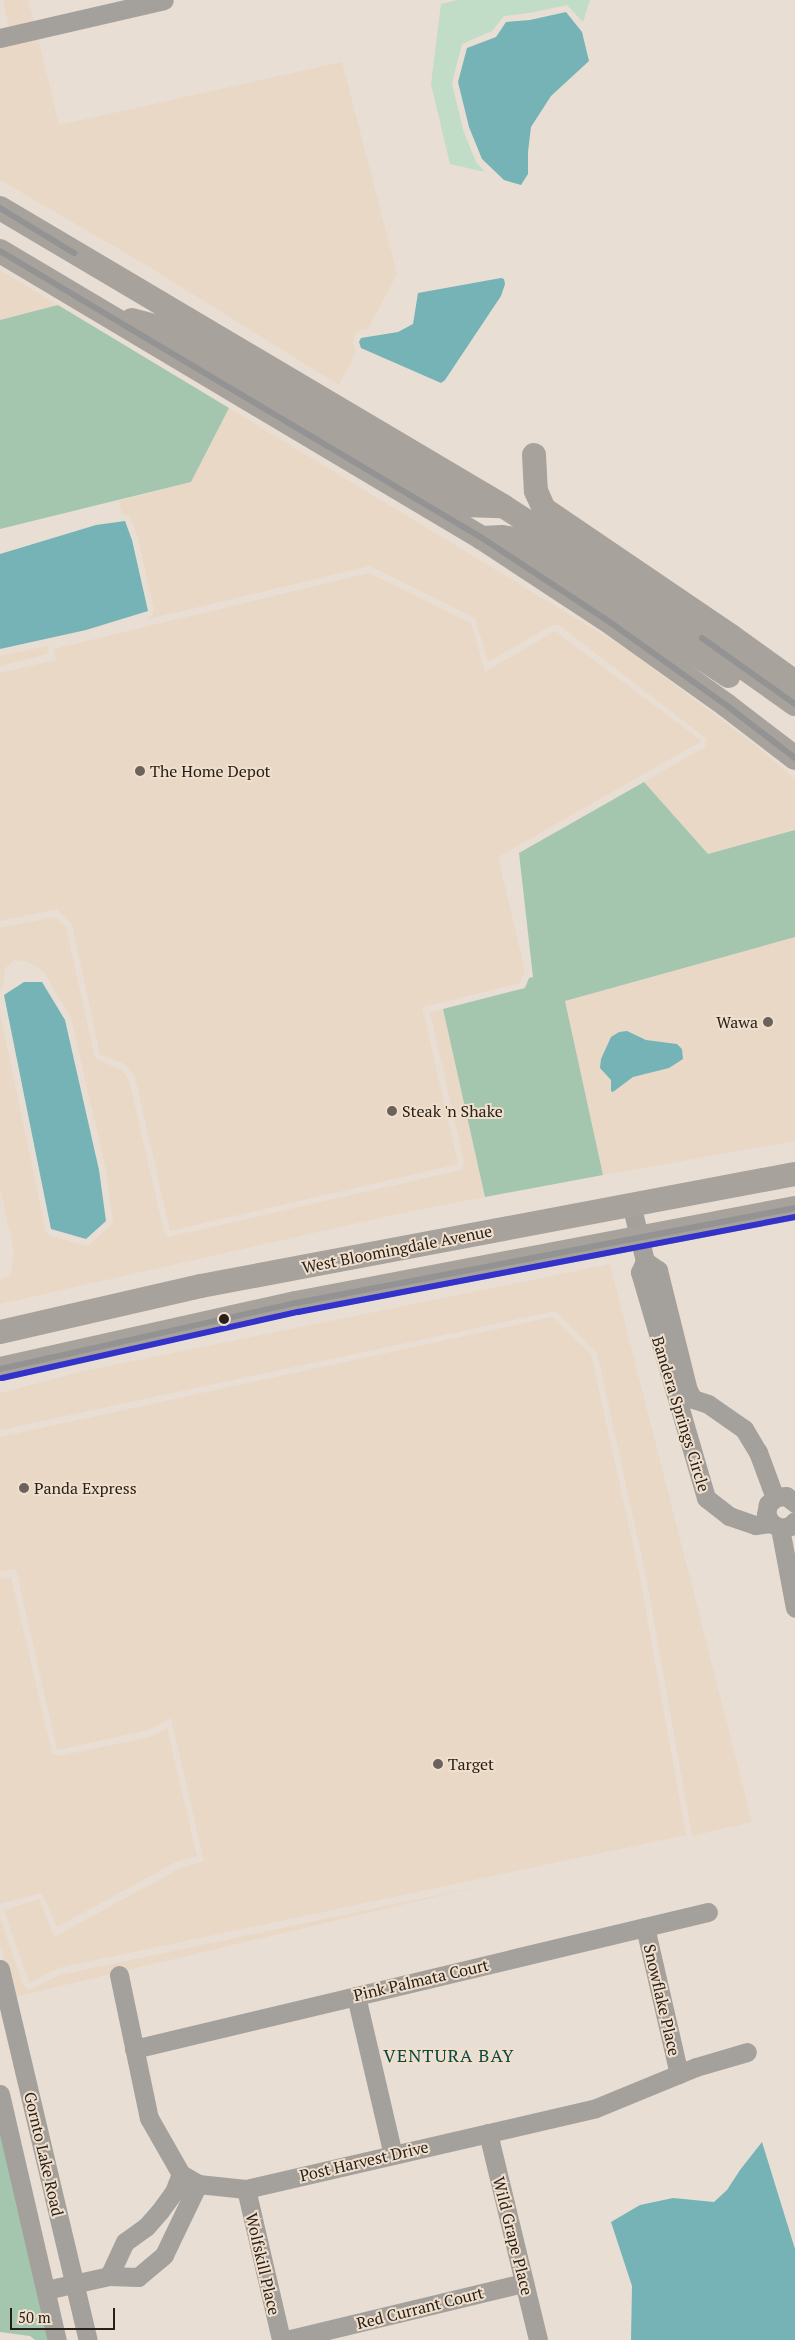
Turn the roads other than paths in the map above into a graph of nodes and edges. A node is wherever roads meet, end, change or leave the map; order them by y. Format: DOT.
graph roads {
  1 [pos="164,0"];
  2 [pos="1,32"];
  3 [pos="0,208"];
  4 [pos="0,251"];
  5 [pos="102,312"];
  6 [pos="534,455"];
  7 [pos="503,506"];
  8 [pos="482,538"];
  9 [pos="795,682"];
  10 [pos="795,705"];
  11 [pos="795,758"];
  12 [pos="795,1174"];
  13 [pos="631,1204"];
  14 [pos="795,1208"];
  15 [pos="639,1237"];
  16 [pos="645,1261"];
  17 [pos="201,1286"];
  18 [pos="204,1322"];
  19 [pos="0,1332"];
  20 [pos="0,1369"];
  21 [pos="775,1498"];
  22 [pos="795,1502"];
  23 [pos="782,1524"];
  24 [pos="795,1608"];
  25 [pos="708,1912"];
  26 [pos="645,1927"];
  27 [pos="0,1969"];
  28 [pos="119,1975"];
  29 [pos="356,1996"];
  30 [pos="134,2049"];
  31 [pos="747,2052"];
  32 [pos="679,2074"];
  33 [pos="0,2094"];
  34 [pos="488,2133"];
  35 [pos="392,2155"];
  36 [pos="181,2174"];
  37 [pos="198,2184"];
  38 [pos="246,2189"];
  39 [pos="109,2276"];
  40 [pos="524,2283"];
  41 [pos="75,2284"];
  42 [pos="46,2290"];
  43 [pos="58,2340"];
  44 [pos="88,2340"];
  45 [pos="280,2340"];
  46 [pos="286,2340"];
  47 [pos="538,2340"];
  1 -- 2 [label="street"];
  3 -- 7 [label="main road"];
  4 -- 5 [label="main road"];
  5 -- 7 [label="main road"];
  5 -- 8 [label="main road"];
  6 -- 9 [label="main road"];
  7 -- 10 [label="main road"];
  8 -- 10 [label="main road"];
  8 -- 11 [label="main road"];
  12 -- 13 [label="main road, West Bloomingdale Avenue"];
  13 -- 15 [label="street, Bandera Springs Circle"];
  13 -- 17 [label="main road, West Bloomingdale Avenue"];
  14 -- 15 [label="main road, West Bloomingdale Avenue"];
  15 -- 16 [label="street, Bandera Springs Circle"];
  15 -- 18 [label="main road, West Bloomingdale Avenue"];
  16 -- 21 [label="street, Bandera Springs Circle"];
  16 -- 23 [label="street, Bandera Springs Circle"];
  17 -- 18 [label="main road"];
  17 -- 19 [label="main road, West Bloomingdale Avenue"];
  18 -- 20 [label="main road, West Bloomingdale Avenue"];
  21 -- 22 [label="street"];
  21 -- 23 [label="street"];
  23 -- 24 [label="street"];
  25 -- 26 [label="street, Pink Palmata Court"];
  26 -- 29 [label="street, Pink Palmata Court"];
  26 -- 32 [label="street, Snowflake Place"];
  27 -- 41 [label="street, Gornto Lake Road"];
  28 -- 30 [label="street, Post Harvest Drive"];
  29 -- 30 [label="street, Pink Palmata Court"];
  29 -- 35 [label="street"];
  30 -- 36 [label="street, Post Harvest Drive"];
  31 -- 32 [label="street, Post Harvest Drive"];
  32 -- 34 [label="street, Post Harvest Drive"];
  33 -- 42 [label="street, Gornto Lake Road"];
  34 -- 35 [label="street, Post Harvest Drive"];
  34 -- 40 [label="street, Wild Grape Place"];
  35 -- 38 [label="street, Post Harvest Drive"];
  36 -- 37 [label="street, Post Harvest Drive"];
  36 -- 39 [label="street"];
  37 -- 38 [label="street, Post Harvest Drive"];
  37 -- 39 [label="street"];
  38 -- 45 [label="street, Wolfskill Place"];
  39 -- 41 [label="street"];
  40 -- 46 [label="street, Red Currant Court"];
  40 -- 47 [label="street, Wild Grape Place"];
  41 -- 42 [label="street"];
  41 -- 44 [label="street, Gornto Lake Road"];
  42 -- 43 [label="street, Gornto Lake Road"];
}
